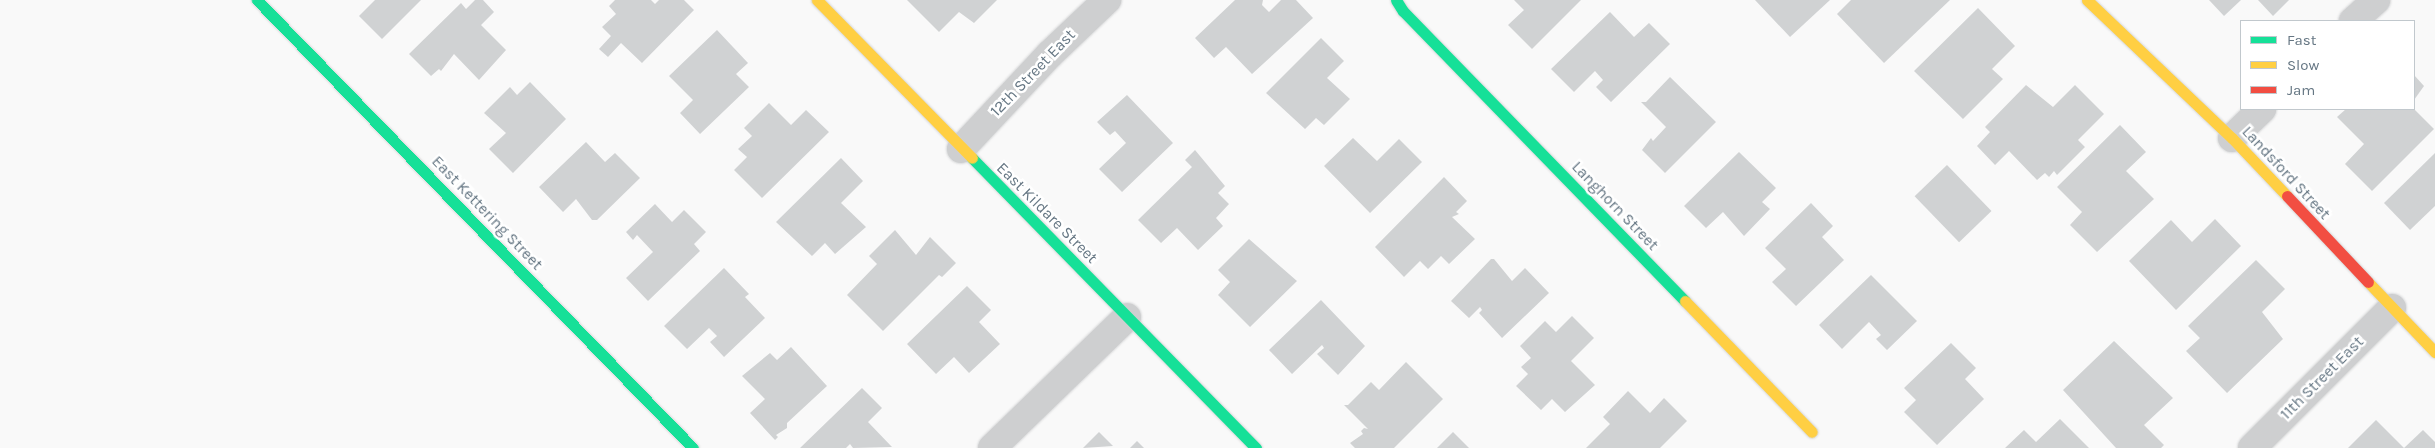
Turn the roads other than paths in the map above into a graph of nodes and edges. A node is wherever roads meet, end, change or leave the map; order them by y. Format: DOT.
graph roads {
  1 [pos="257,0"];
  2 [pos="817,0"];
  3 [pos="1107,0"];
  4 [pos="1396,0"];
  5 [pos="2087,0"];
  6 [pos="2376,0"];
  7 [pos="2355,20"];
  8 [pos="2261,110"];
  9 [pos="2232,138"];
  10 [pos="961,148"];
  11 [pos="2392,308"];
  12 [pos="1127,317"];
  13 [pos="2435,352"];
  14 [pos="1812,432"];
  15 [pos="693,448"];
  16 [pos="992,448"];
  17 [pos="1256,448"];
  18 [pos="2252,448"];
  1 -- 15 [label="street, East Kettering Street"];
  2 -- 10 [label="street, East Kildare Street"];
  3 -- 10 [label="street, 12th Street East"];
  4 -- 14 [label="street, Langhorn Street"];
  5 -- 9 [label="street, Landsford Street"];
  6 -- 7 [label="street"];
  8 -- 9 [label="street"];
  9 -- 11 [label="street, Landsford Street"];
  10 -- 12 [label="street, East Kildare Street"];
  11 -- 13 [label="street, Landsford Street"];
  11 -- 18 [label="street, 11th Street East"];
  12 -- 16 [label="street"];
  12 -- 17 [label="street, East Kildare Street"];
}
